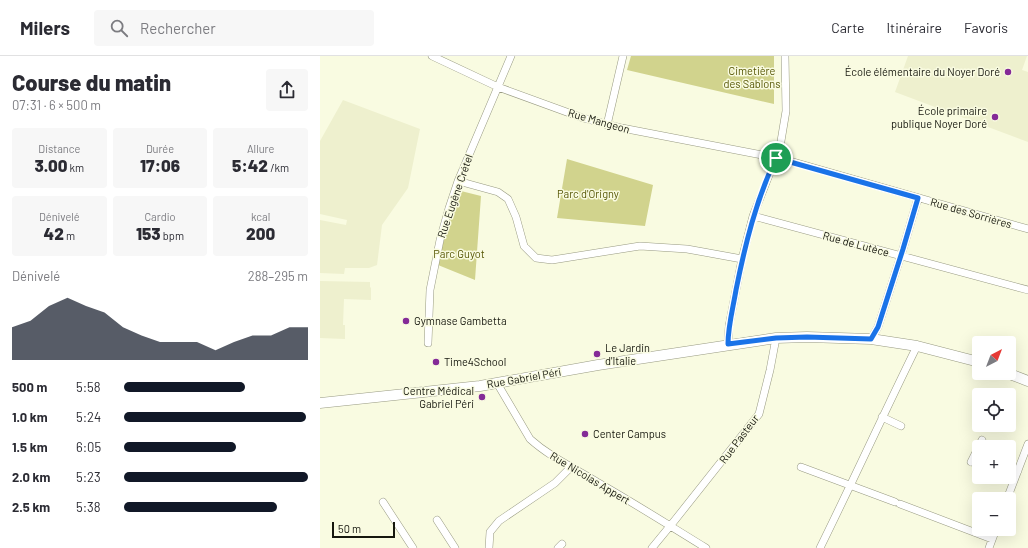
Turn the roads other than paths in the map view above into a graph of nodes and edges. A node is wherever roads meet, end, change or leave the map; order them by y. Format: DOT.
graph roads {
  1 [pos="432,56"];
  2 [pos="511,56"];
  3 [pos="623,56"];
  4 [pos="785,56"];
  5 [pos="498,87"];
  6 [pos="607,125"];
  7 [pos="776,158"];
  8 [pos="458,181"];
  9 [pos="918,198"];
  10 [pos="753,216"];
  11 [pos="1028,229"];
  12 [pos="901,256"];
  13 [pos="742,259"];
  14 [pos="1028,290"];
  15 [pos="776,338"];
  16 [pos="871,339"];
  17 [pos="428,343"];
  18 [pos="728,344"];
  19 [pos="917,346"];
  20 [pos="972,360"];
  21 [pos="1016,376"];
  22 [pos="1028,381"];
  23 [pos="497,383"];
  24 [pos="320,403"];
  25 [pos="882,417"];
  26 [pos="901,426"];
  27 [pos="1028,444"];
  28 [pos="571,467"];
  29 [pos="801,467"];
  30 [pos="1018,471"];
  31 [pos="851,486"];
  32 [pos="1010,492"];
  33 [pos="384,502"];
  34 [pos="437,520"];
  35 [pos="671,526"];
  36 [pos="993,536"];
  37 [pos="992,539"];
  38 [pos="413,548"];
  39 [pos="455,548"];
  40 [pos="489,548"];
  41 [pos="652,548"];
  42 [pos="706,548"];
  43 [pos="820,548"];
  44 [pos="989,548"];
  1 -- 5 [label="street, Rue Mangeon"];
  2 -- 5 [label="street, Rue Eugène Crétel"];
  3 -- 6 [label="street"];
  4 -- 7 [label="street"];
  5 -- 6 [label="street, Rue Mangeon"];
  5 -- 8 [label="street, Rue Eugène Crétel"];
  6 -- 7 [label="street, Rue Mangeon"];
  7 -- 9 [label="street, Rue des Sorrières"];
  7 -- 10 [label="street"];
  8 -- 13 [label="street"];
  8 -- 17 [label="street, Rue Eugène Crétel"];
  9 -- 11 [label="street, Rue des Sorrières"];
  9 -- 12 [label="street"];
  10 -- 12 [label="street, Rue de Lutèce"];
  10 -- 13 [label="street"];
  12 -- 14 [label="street, Rue de Lutèce"];
  12 -- 16 [label="street"];
  13 -- 18 [label="street"];
  15 -- 16 [label="street, Rue Gabriel Péri"];
  15 -- 18 [label="street, Rue Gabriel Péri"];
  15 -- 35 [label="street, Rue Pasteur"];
  16 -- 19 [label="street, Rue Gabriel Péri"];
  18 -- 23 [label="street, Rue Gabriel Péri"];
  19 -- 20 [label="street, Rue Gabriel Péri"];
  19 -- 25 [label="street"];
  21 -- 22 [label="street"];
  23 -- 24 [label="street, Rue Gabriel Péri"];
  23 -- 28 [label="street, Rue Nicolas Appert"];
  25 -- 26 [label="street"];
  25 -- 31 [label="street"];
  27 -- 30 [label="street"];
  28 -- 35 [label="street, Rue Nicolas Appert"];
  28 -- 40 [label="street"];
  29 -- 31 [label="street"];
  30 -- 32 [label="street"];
  31 -- 37 [label="street"];
  31 -- 43 [label="street"];
  33 -- 38 [label="street"];
  34 -- 39 [label="street"];
  35 -- 41 [label="street, Rue Pasteur"];
  35 -- 42 [label="street, Rue Nicolas Appert"];
  36 -- 37 [label="street"];
  37 -- 44 [label="street"];
}
